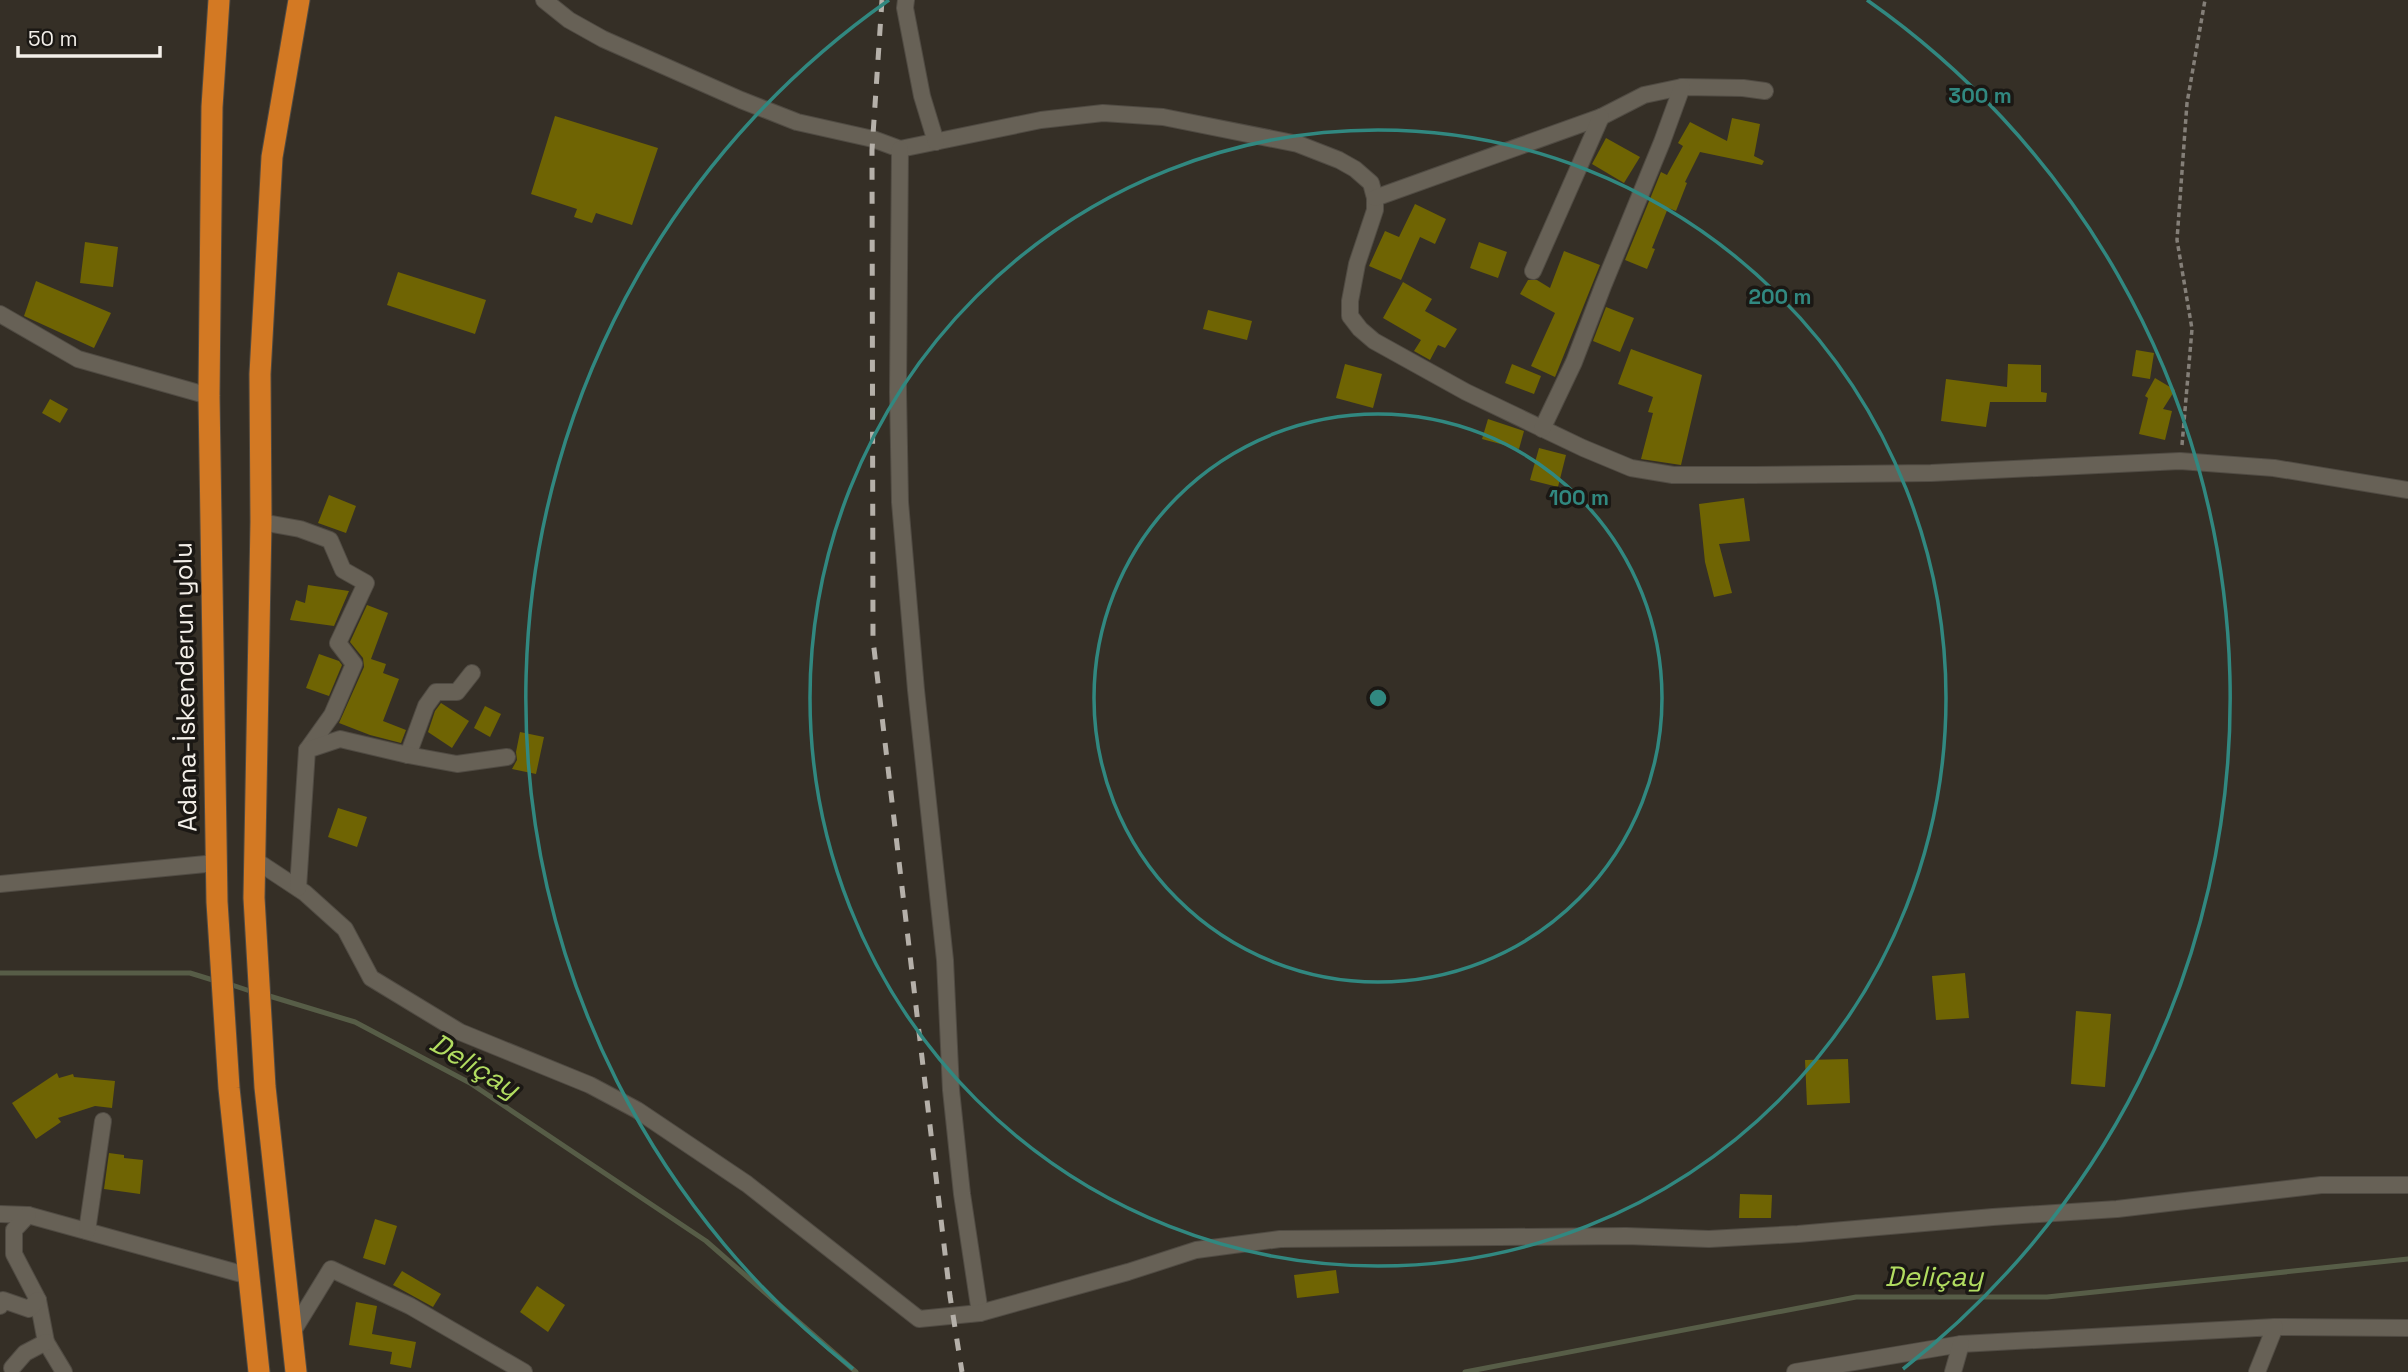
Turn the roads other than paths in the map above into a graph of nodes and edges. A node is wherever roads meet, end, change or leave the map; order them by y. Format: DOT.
graph roads {
  1 [pos="219,0"];
  2 [pos="299,0"];
  3 [pos="544,0"];
  4 [pos="906,0"];
  5 [pos="1682,86"];
  6 [pos="1765,91"];
  7 [pos="1601,117"];
  8 [pos="936,142"];
  9 [pos="900,149"];
  10 [pos="1375,198"];
  11 [pos="1533,271"];
  12 [pos="0,314"];
  13 [pos="209,396"];
  14 [pos="1542,429"];
  15 [pos="2408,490"];
  16 [pos="261,522"];
  17 [pos="472,673"];
  18 [pos="307,750"];
  19 [pos="408,755"];
  20 [pos="507,757"];
  21 [pos="255,860"];
  22 [pos="216,863"];
  23 [pos="0,884"];
  24 [pos="298,888"];
  25 [pos="103,1121"];
  26 [pos="2408,1185"];
  27 [pos="0,1214"];
  28 [pos="28,1215"];
  29 [pos="87,1231"];
  30 [pos="249,1276"];
  31 [pos="38,1300"];
  32 [pos="0,1306"];
  33 [pos="980,1313"];
  34 [pos="2275,1327"];
  35 [pos="2408,1328"];
  36 [pos="293,1331"];
  37 [pos="46,1342"];
  38 [pos="1961,1344"];
  39 [pos="12,1368"];
  40 [pos="64,1372"];
  41 [pos="259,1372"];
  42 [pos="296,1372"];
  43 [pos="524,1372"];
  44 [pos="1795,1372"];
  45 [pos="1953,1372"];
  46 [pos="2257,1372"];
  1 -- 13 [label="highway, Adana-İskenderun yolu"];
  2 -- 16 [label="highway"];
  3 -- 9 [label="street"];
  4 -- 8 [label="street"];
  5 -- 6 [label="street"];
  5 -- 7 [label="street"];
  5 -- 14 [label="street"];
  7 -- 10 [label="street"];
  7 -- 11 [label="street"];
  8 -- 9 [label="street"];
  8 -- 10 [label="street"];
  9 -- 33 [label="street"];
  10 -- 14 [label="street"];
  12 -- 13 [label="street"];
  13 -- 22 [label="highway, Adana-İskenderun yolu"];
  14 -- 15 [label="street"];
  16 -- 18 [label="street"];
  16 -- 21 [label="highway"];
  17 -- 19 [label="street"];
  18 -- 19 [label="street"];
  18 -- 24 [label="street"];
  19 -- 20 [label="street"];
  21 -- 24 [label="street"];
  21 -- 36 [label="highway"];
  22 -- 23 [label="street"];
  22 -- 30 [label="highway, Adana-İskenderun yolu"];
  24 -- 33 [label="street"];
  25 -- 29 [label="street"];
  26 -- 33 [label="street"];
  27 -- 28 [label="street"];
  28 -- 29 [label="street"];
  28 -- 31 [label="street"];
  29 -- 30 [label="street"];
  30 -- 41 [label="highway, Adana-İskenderun yolu"];
  31 -- 32 [label="street"];
  31 -- 37 [label="street"];
  34 -- 35 [label="street"];
  34 -- 38 [label="street"];
  34 -- 46 [label="street"];
  36 -- 42 [label="highway"];
  36 -- 43 [label="street"];
  37 -- 39 [label="street"];
  37 -- 40 [label="street"];
  38 -- 44 [label="street"];
  38 -- 45 [label="street"];
}
